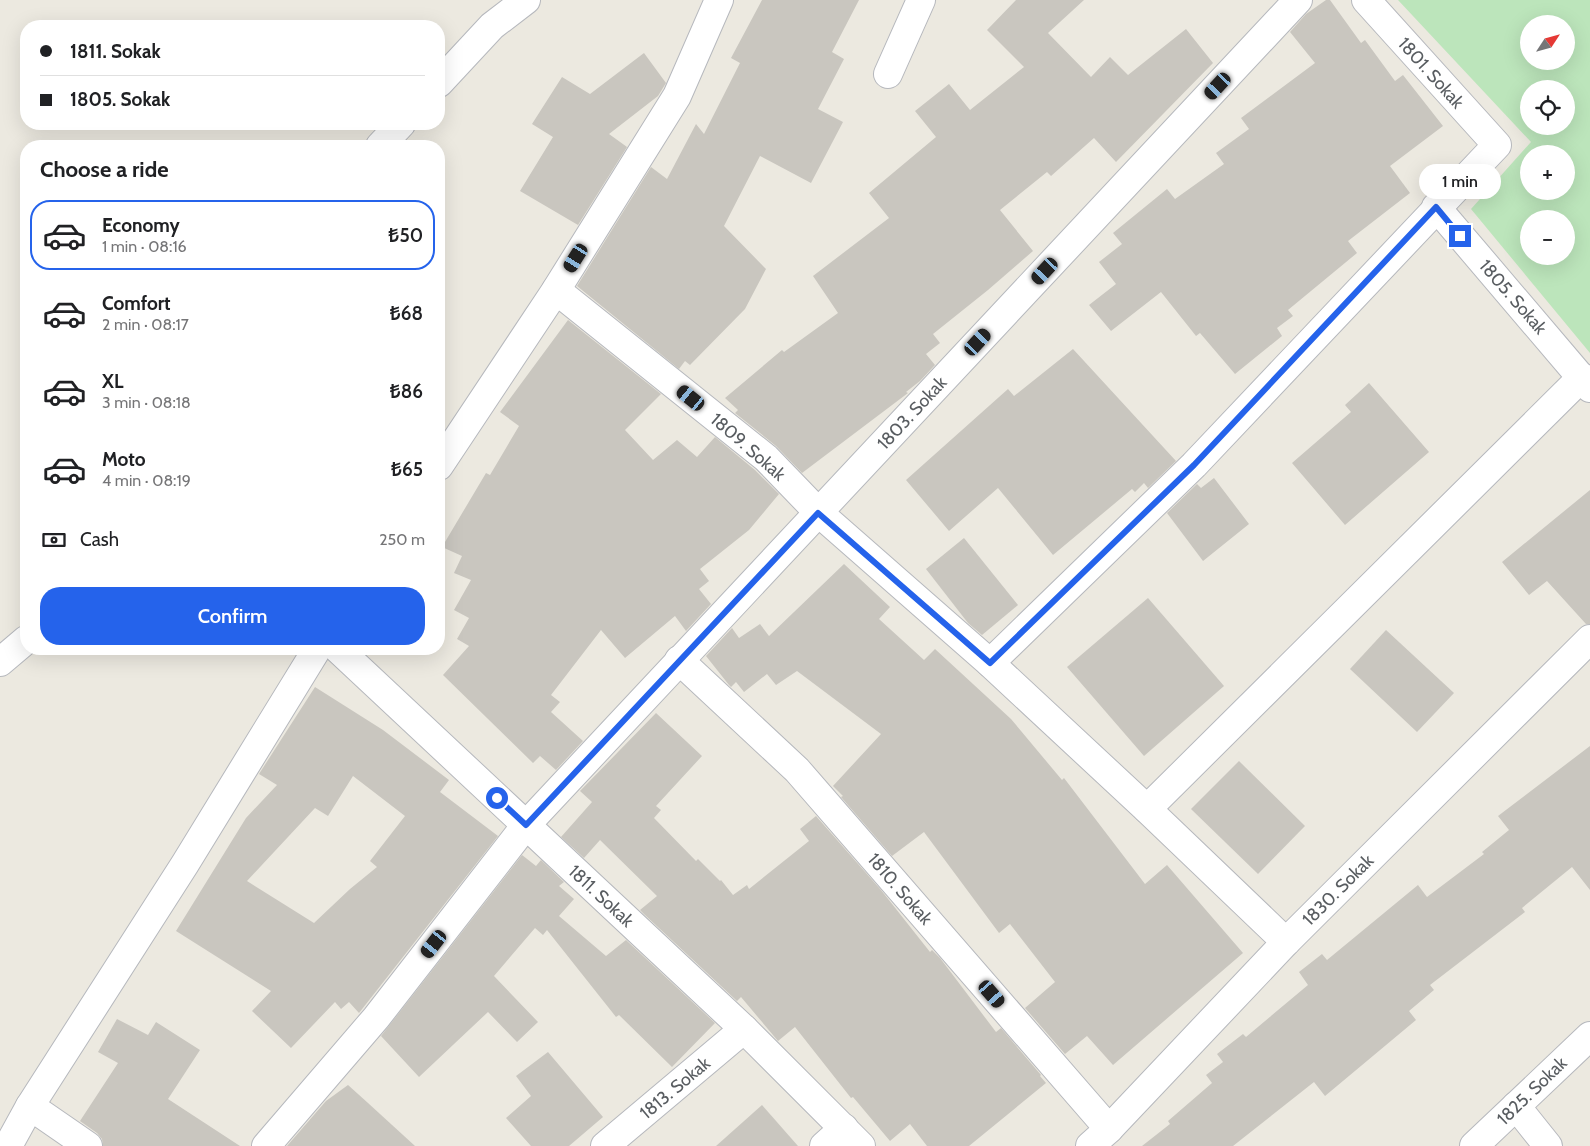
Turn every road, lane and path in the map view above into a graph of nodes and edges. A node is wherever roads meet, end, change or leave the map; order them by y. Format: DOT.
graph roads {
  1 [pos="526,0"];
  2 [pos="719,0"];
  3 [pos="921,0"];
  4 [pos="1298,0"];
  5 [pos="1366,0"];
  6 [pos="888,74"];
  7 [pos="445,77"];
  8 [pos="395,130"];
  9 [pos="386,140"];
  10 [pos="1436,207"];
  11 [pos="556,290"];
  12 [pos="1586,383"];
  13 [pos="445,457"];
  14 [pos="818,513"];
  15 [pos="1590,639"];
  16 [pos="20,645"];
  17 [pos="313,655"];
  18 [pos="344,655"];
  19 [pos="679,660"];
  20 [pos="0,662"];
  21 [pos="990,663"];
  22 [pos="1147,809"];
  23 [pos="526,825"];
  24 [pos="1286,942"];
  25 [pos="744,1029"];
  26 [pos="1590,1036"];
  27 [pos="30,1106"];
  28 [pos="1516,1106"];
  29 [pos="1100,1137"];
  30 [pos="843,1140"];
  31 [pos="8,1146"];
  32 [pos="88,1146"];
  33 [pos="266,1146"];
  34 [pos="605,1146"];
  35 [pos="1474,1146"];
  36 [pos="1548,1146"];
  1 -- 7 [label="street"];
  2 -- 11 [label="street"];
  3 -- 6 [label="street"];
  4 -- 14 [label="street, 1803. Sokak"];
  5 -- 10 [label="street, 1801. Sokak"];
  8 -- 9 [label="street"];
  10 -- 12 [label="street, 1805. Sokak"];
  10 -- 21 [label="street"];
  11 -- 13 [label="street"];
  11 -- 14 [label="street, 1809. Sokak"];
  12 -- 22 [label="street"];
  14 -- 19 [label="street, 1803. Sokak"];
  14 -- 21 [label="street, 1809. Sokak"];
  15 -- 24 [label="street, 1830. Sokak"];
  16 -- 20 [label="street"];
  17 -- 27 [label="street"];
  18 -- 23 [label="street, 1811. Sokak"];
  19 -- 23 [label="street, 1803. Sokak"];
  19 -- 29 [label="street, 1810. Sokak"];
  21 -- 22 [label="street, 1809. Sokak"];
  22 -- 24 [label="street, 1809. Sokak"];
  23 -- 25 [label="street, 1811. Sokak"];
  23 -- 33 [label="street, 1803. Sokak"];
  24 -- 29 [label="street, 1830. Sokak"];
  25 -- 30 [label="street, 1811. Sokak"];
  25 -- 34 [label="street, 1813. Sokak"];
  26 -- 28 [label="street, 1825. Sokak"];
  27 -- 31 [label="street"];
  27 -- 32 [label="street"];
  28 -- 35 [label="street, 1825. Sokak"];
  28 -- 36 [label="street"];
}
